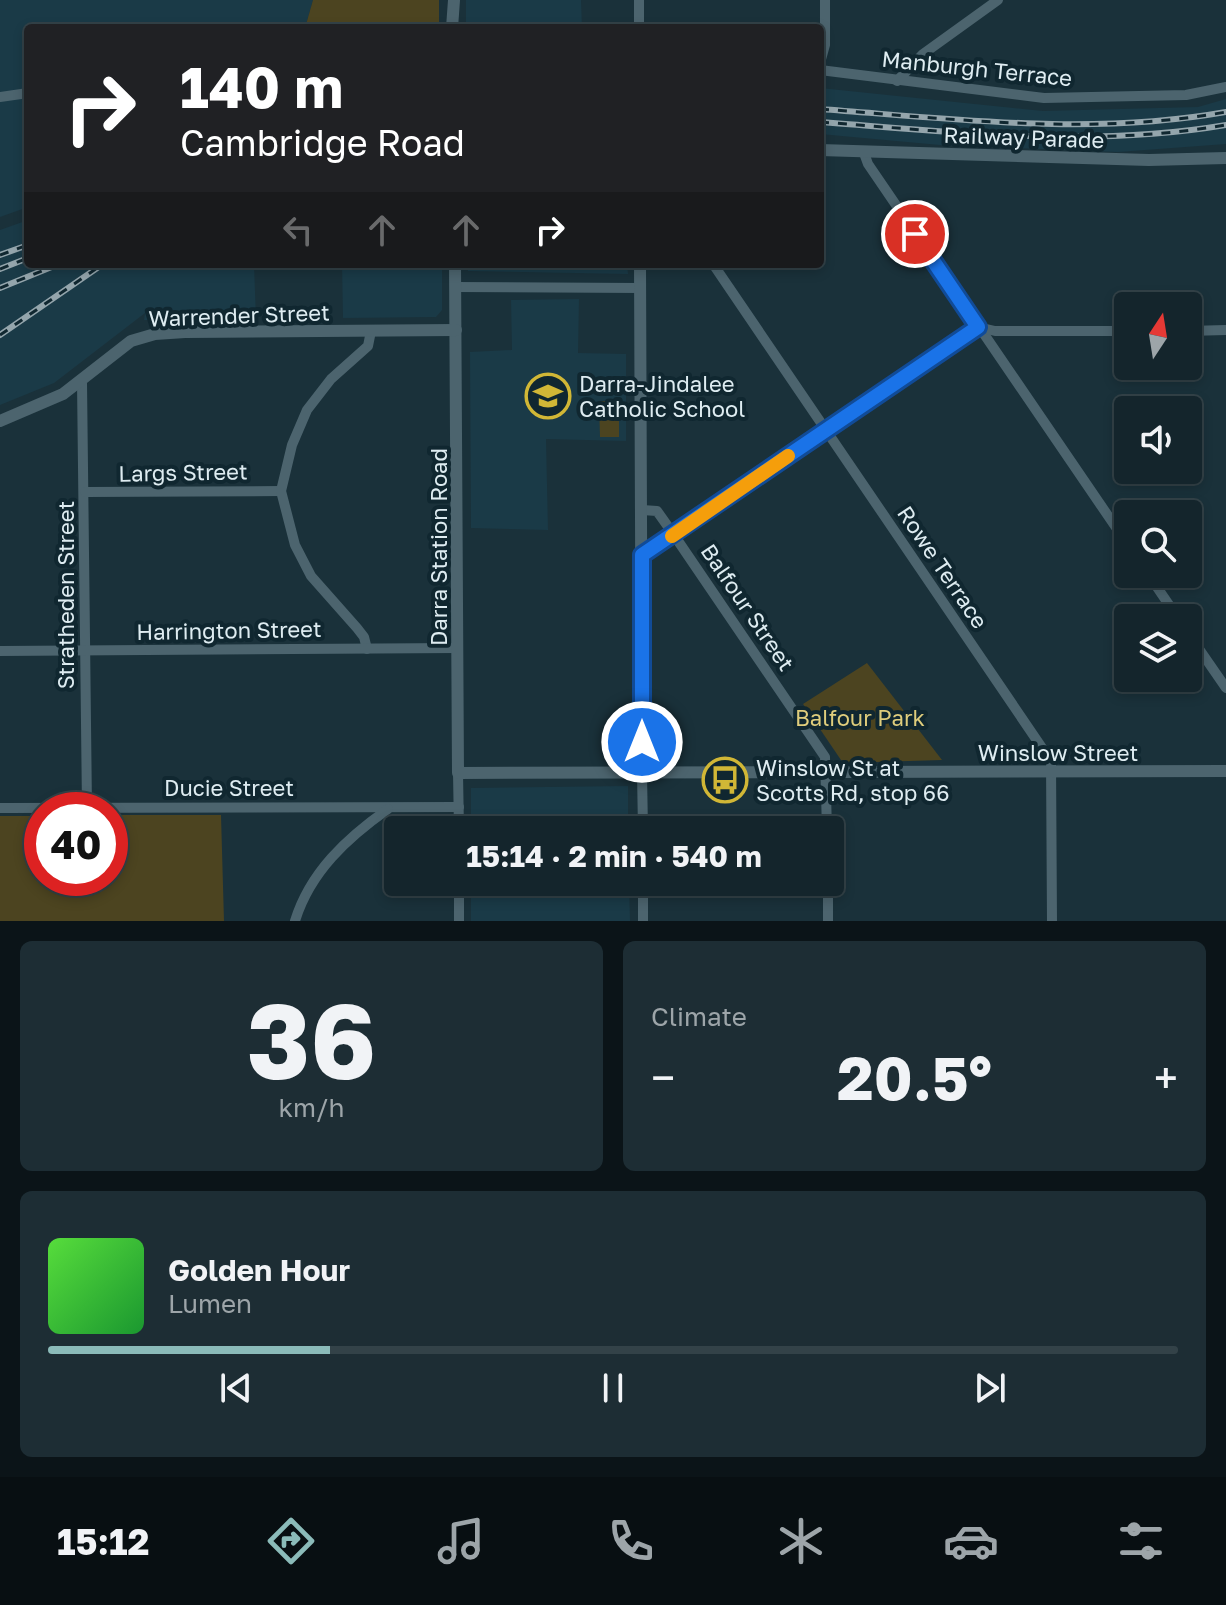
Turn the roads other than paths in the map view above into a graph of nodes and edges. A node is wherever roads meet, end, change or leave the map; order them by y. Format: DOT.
graph roads {
  1 [pos="454,0"];
  2 [pos="639,0"];
  3 [pos="825,0"];
  4 [pos="998,0"];
  5 [pos="453,24"];
  6 [pos="639,24"];
  7 [pos="824,49"];
  8 [pos="824,71"];
  9 [pos="897,81"];
  10 [pos="1226,87"];
  11 [pos="24,94"];
  12 [pos="0,97"];
  13 [pos="824,150"];
  14 [pos="864,153"];
  15 [pos="1226,158"];
  16 [pos="455,268"];
  17 [pos="640,268"];
  18 [pos="716,268"];
  19 [pos="455,287"];
  20 [pos="640,288"];
  21 [pos="978,327"];
  22 [pos="456,330"];
  23 [pos="1226,330"];
  24 [pos="371,331"];
  25 [pos="1114,331"];
  26 [pos="1202,331"];
  27 [pos="82,382"];
  28 [pos="0,421"];
  29 [pos="826,431"];
  30 [pos="281,491"];
  31 [pos="85,492"];
  32 [pos="642,510"];
  33 [pos="1114,525"];
  34 [pos="674,535"];
  35 [pos="642,555"];
  36 [pos="458,648"];
  37 [pos="367,649"];
  38 [pos="0,651"];
  39 [pos="84,651"];
  40 [pos="1202,653"];
  41 [pos="1226,688"];
  42 [pos="1226,771"];
  43 [pos="1051,772"];
  44 [pos="458,773"];
  45 [pos="642,773"];
  46 [pos="827,774"];
  47 [pos="87,792"];
  48 [pos="348,807"];
  49 [pos="459,807"];
  50 [pos="0,808"];
  51 [pos="24,808"];
  52 [pos="128,808"];
  53 [pos="388,809"];
  54 [pos="459,816"];
  55 [pos="643,816"];
  56 [pos="827,816"];
  57 [pos="356,832"];
  58 [pos="459,896"];
  59 [pos="643,896"];
  60 [pos="828,896"];
  61 [pos="295,921"];
  62 [pos="459,921"];
  63 [pos="643,921"];
  64 [pos="828,921"];
  65 [pos="1052,921"];
  1 -- 5 [label="street"];
  2 -- 6 [label="street"];
  3 -- 7 [label="street"];
  4 -- 9 [label="street"];
  8 -- 9 [label="street, Manburgh Terrace"];
  9 -- 10 [label="street, Manburgh Terrace"];
  11 -- 12 [label="street"];
  13 -- 14 [label="street, Railway Parade"];
  14 -- 15 [label="street, Railway Parade"];
  14 -- 21 [label="street"];
  16 -- 19 [label="street, Darra Station Road"];
  17 -- 20 [label="street"];
  18 -- 29 [label="street, Rowe Terrace"];
  19 -- 20 [label="street"];
  19 -- 22 [label="street, Darra Station Road"];
  20 -- 32 [label="street"];
  21 -- 25 [label="street"];
  21 -- 29 [label="street"];
  21 -- 33 [label="street"];
  22 -- 24 [label="street, Warrender Street"];
  22 -- 36 [label="street, Darra Station Road"];
  23 -- 26 [label="street"];
  24 -- 27 [label="street, Warrender Street"];
  24 -- 30 [label="street"];
  27 -- 28 [label="street, Warrender Street"];
  27 -- 31 [label="street, Stratheden Street"];
  29 -- 34 [label="street"];
  29 -- 43 [label="street, Rowe Terrace"];
  30 -- 31 [label="street, Largs Street"];
  30 -- 37 [label="street"];
  31 -- 39 [label="street, Stratheden Street"];
  32 -- 34 [label="street, Balfour Street"];
  32 -- 35 [label="street"];
  34 -- 35 [label="street"];
  34 -- 46 [label="street, Balfour Street"];
  35 -- 45 [label="street"];
  36 -- 37 [label="street, Harrington Street"];
  36 -- 44 [label="street, Darra Station Road"];
  37 -- 39 [label="street, Harrington Street"];
  38 -- 39 [label="street, Harrington Street"];
  39 -- 47 [label="street, Stratheden Street"];
  40 -- 41 [label="street"];
  42 -- 43 [label="street, Winslow Street"];
  43 -- 46 [label="street, Winslow Street"];
  43 -- 65 [label="street, Rowe Terrace"];
  44 -- 45 [label="street, Winslow Street"];
  44 -- 49 [label="street, Darra Station Road"];
  45 -- 46 [label="street, Winslow Street"];
  45 -- 55 [label="street"];
  46 -- 56 [label="street, Balfour Street"];
  48 -- 52 [label="street, Ducie Street"];
  48 -- 53 [label="street, Ducie Street"];
  48 -- 57 [label="street"];
  49 -- 53 [label="street, Ducie Street"];
  49 -- 54 [label="street, Darra Station Road"];
  50 -- 51 [label="street, Ducie Street"];
  53 -- 57 [label="street"];
  57 -- 61 [label="street"];
  58 -- 62 [label="street"];
  59 -- 63 [label="street"];
  60 -- 64 [label="street"];
}
